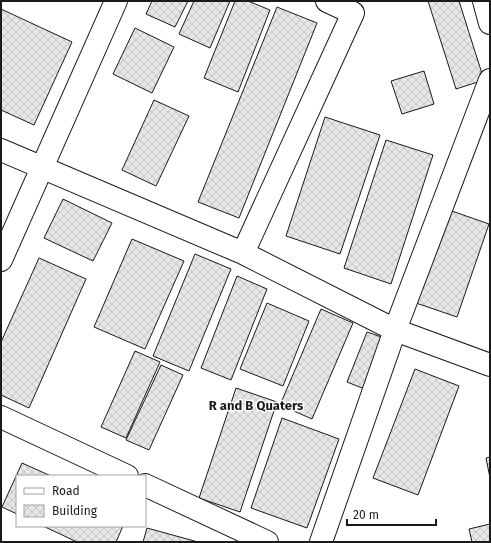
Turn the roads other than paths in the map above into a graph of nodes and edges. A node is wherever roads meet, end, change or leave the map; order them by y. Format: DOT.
graph roads {
  1 [pos="116,1"];
  2 [pos="327,1"];
  3 [pos="484,1"];
  4 [pos="490,23"];
  5 [pos="490,80"];
  6 [pos="1,150"];
  7 [pos="42,168"];
  8 [pos="242,253"];
  9 [pos="1,260"];
  10 [pos="395,330"];
  11 [pos="490,365"];
  12 [pos="1,417"];
  13 [pos="124,475"];
  14 [pos="146,485"];
  15 [pos="267,542"];
  16 [pos="321,542"];
  1 -- 7 [label="street"];
  2 -- 8 [label="street"];
  3 -- 4 [label="street"];
  5 -- 10 [label="street"];
  6 -- 7 [label="street"];
  7 -- 8 [label="street"];
  7 -- 9 [label="street"];
  8 -- 10 [label="street"];
  10 -- 11 [label="street"];
  10 -- 16 [label="street"];
  12 -- 13 [label="street"];
  14 -- 15 [label="street"];
}
